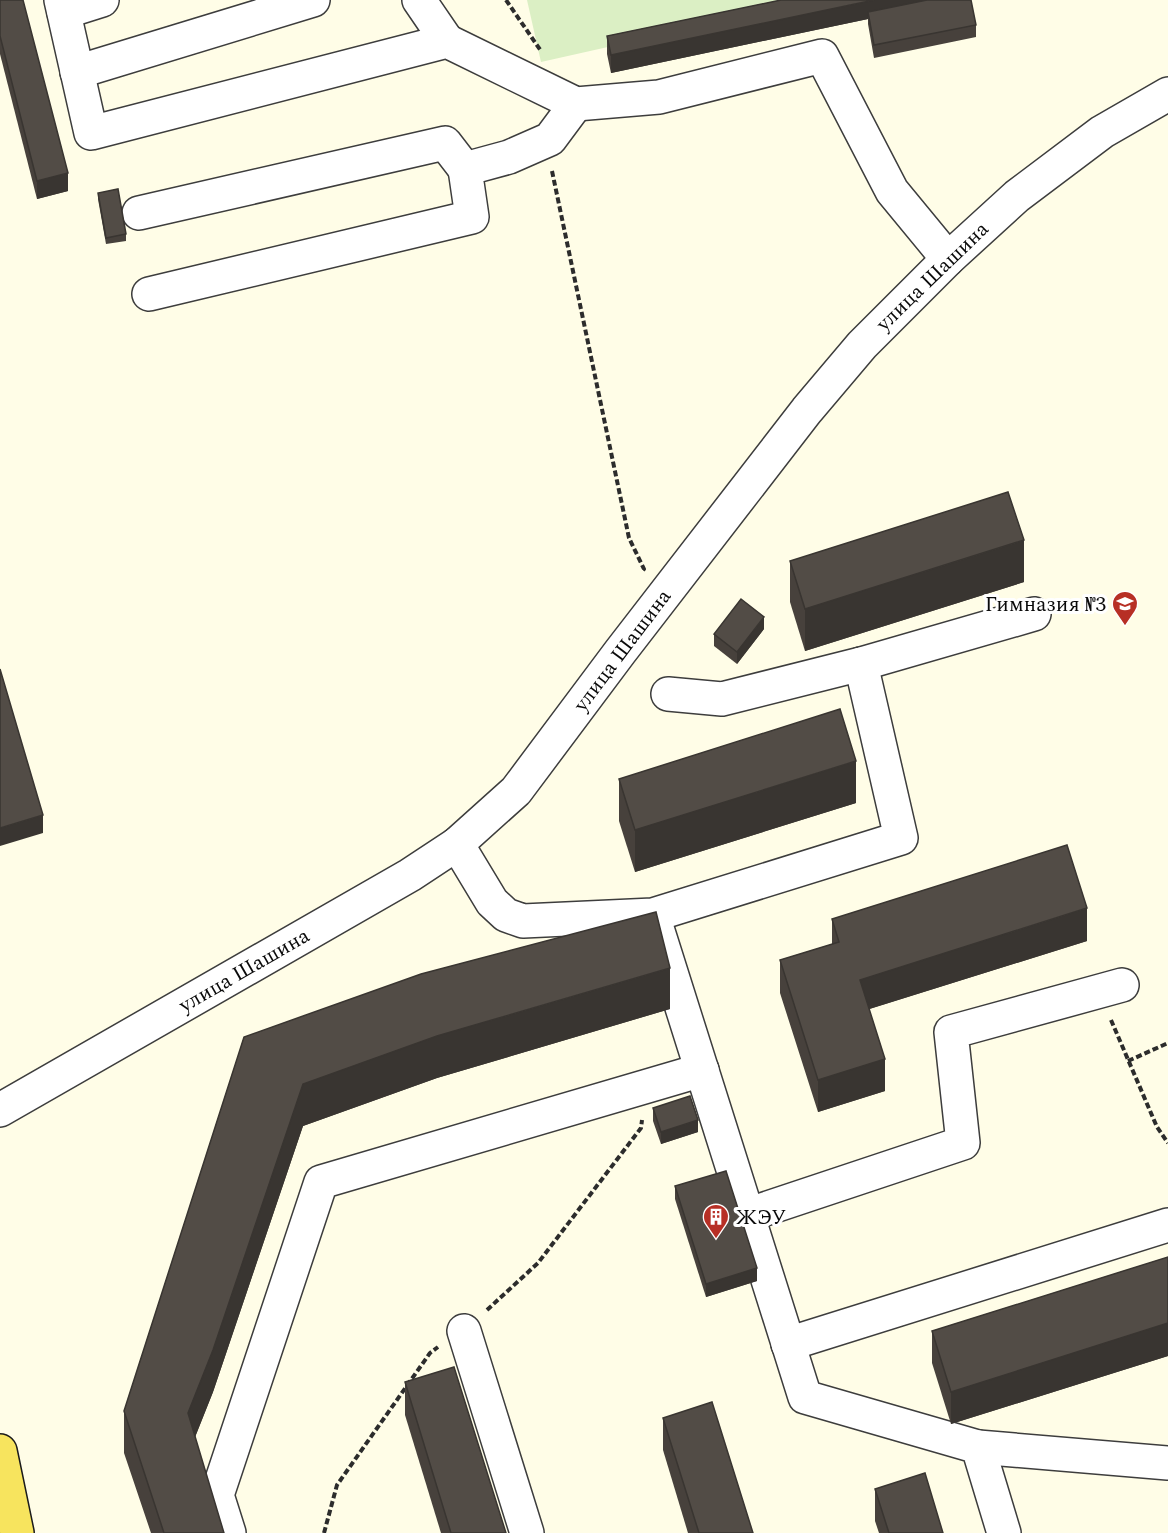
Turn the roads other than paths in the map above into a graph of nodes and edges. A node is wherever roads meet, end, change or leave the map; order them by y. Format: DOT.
graph roads {
  1 [pos="102,0"];
  2 [pos="313,0"];
  3 [pos="419,0"];
  4 [pos="63,6"];
  5 [pos="447,41"];
  6 [pos="77,72"];
  7 [pos="1168,94"];
  8 [pos="576,104"];
  9 [pos="465,169"];
  10 [pos="139,213"];
  11 [pos="948,259"];
  12 [pos="149,294"];
  13 [pos="1034,614"];
  14 [pos="861,664"];
  15 [pos="668,694"];
  16 [pos="457,844"];
  17 [pos="653,915"];
  18 [pos="1110,989"];
  19 [pos="702,1070"];
  20 [pos="0,1110"];
  21 [pos="747,1215"];
  22 [pos="1168,1225"];
  23 [pos="464,1331"];
  24 [pos="788,1344"];
  25 [pos="978,1447"];
  26 [pos="0,1451"];
  27 [pos="1168,1463"];
  28 [pos="17,1533"];
  29 [pos="229,1533"];
  30 [pos="527,1533"];
  31 [pos="1004,1533"];
  1 -- 4 [label="street"];
  2 -- 6 [label="street"];
  3 -- 5 [label="street"];
  4 -- 6 [label="street"];
  5 -- 6 [label="street"];
  5 -- 8 [label="street"];
  7 -- 11 [label="street, улица Шашина"];
  8 -- 9 [label="street"];
  8 -- 11 [label="street"];
  9 -- 10 [label="street"];
  9 -- 12 [label="street"];
  11 -- 16 [label="street, улица Шашина"];
  13 -- 14 [label="street"];
  14 -- 15 [label="street"];
  14 -- 17 [label="street"];
  16 -- 17 [label="street"];
  16 -- 20 [label="street, улица Шашина"];
  17 -- 19 [label="street"];
  18 -- 21 [label="street"];
  19 -- 21 [label="street"];
  19 -- 29 [label="street"];
  21 -- 24 [label="street"];
  22 -- 24 [label="street"];
  23 -- 30 [label="street"];
  24 -- 25 [label="street"];
  25 -- 27 [label="street"];
  25 -- 31 [label="street"];
  26 -- 28 [label="main road"];
}
